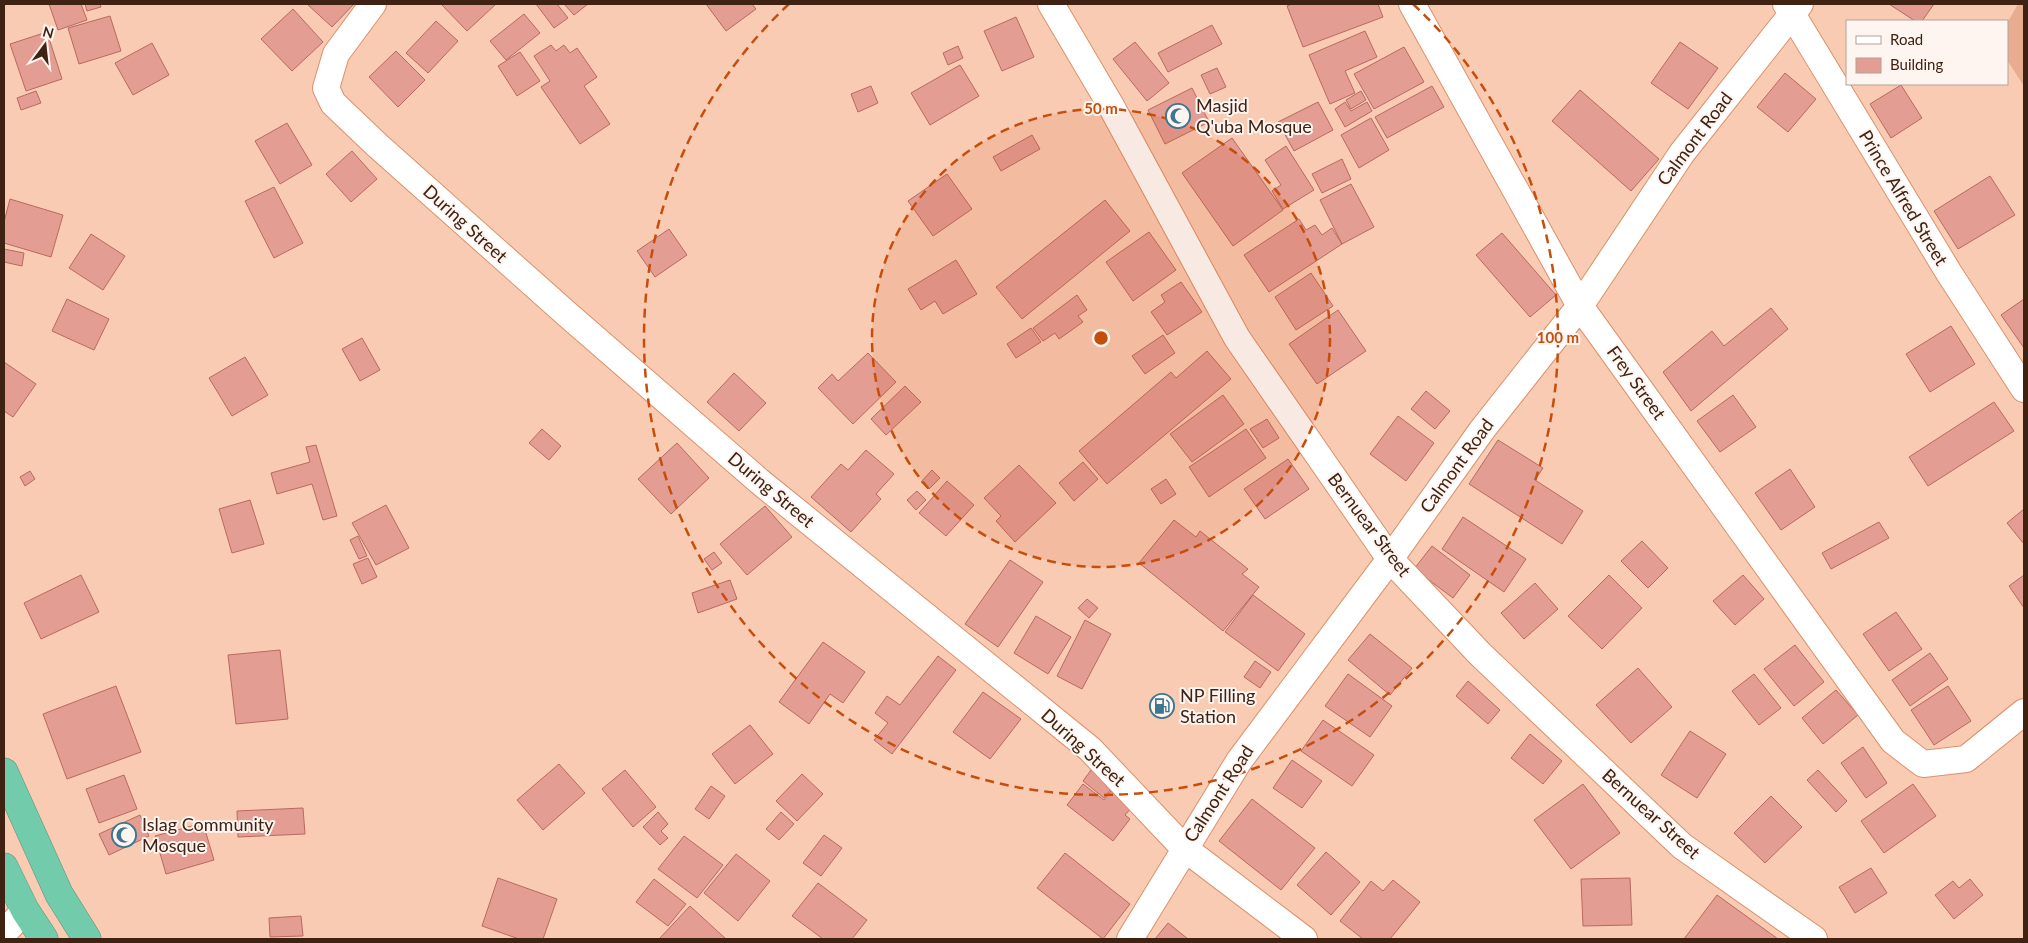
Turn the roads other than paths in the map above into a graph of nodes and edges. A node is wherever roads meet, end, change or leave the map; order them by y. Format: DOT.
graph roads {
  1 [pos="373,4"];
  2 [pos="1052,4"];
  3 [pos="1412,4"];
  4 [pos="1793,7"];
  5 [pos="1580,306"];
  6 [pos="2024,389"];
  7 [pos="1390,559"];
  8 [pos="2024,712"];
  9 [pos="4,772"];
  10 [pos="1184,848"];
  11 [pos="4,867"];
  12 [pos="25,910"];
  13 [pos="4,933"];
  14 [pos="44,939"];
  15 [pos="88,939"];
  16 [pos="1130,939"];
  17 [pos="1304,939"];
  18 [pos="1814,939"];
  1 -- 10 [label="street, During Street"];
  2 -- 7 [label="street, Bernuear Street"];
  3 -- 5 [label="street, Frey Street"];
  4 -- 5 [label="street, Calmont Road"];
  4 -- 6 [label="street, Prince Alfred Street"];
  5 -- 7 [label="street, Calmont Road"];
  5 -- 8 [label="street, Frey Street"];
  7 -- 10 [label="street, Calmont Road"];
  7 -- 18 [label="street, Bernuear Street"];
  9 -- 15 [label="highway"];
  10 -- 16 [label="street, Calmont Road"];
  10 -- 17 [label="street, During Street"];
  11 -- 12 [label="highway"];
  12 -- 13 [label="street"];
  12 -- 14 [label="highway"];
}
